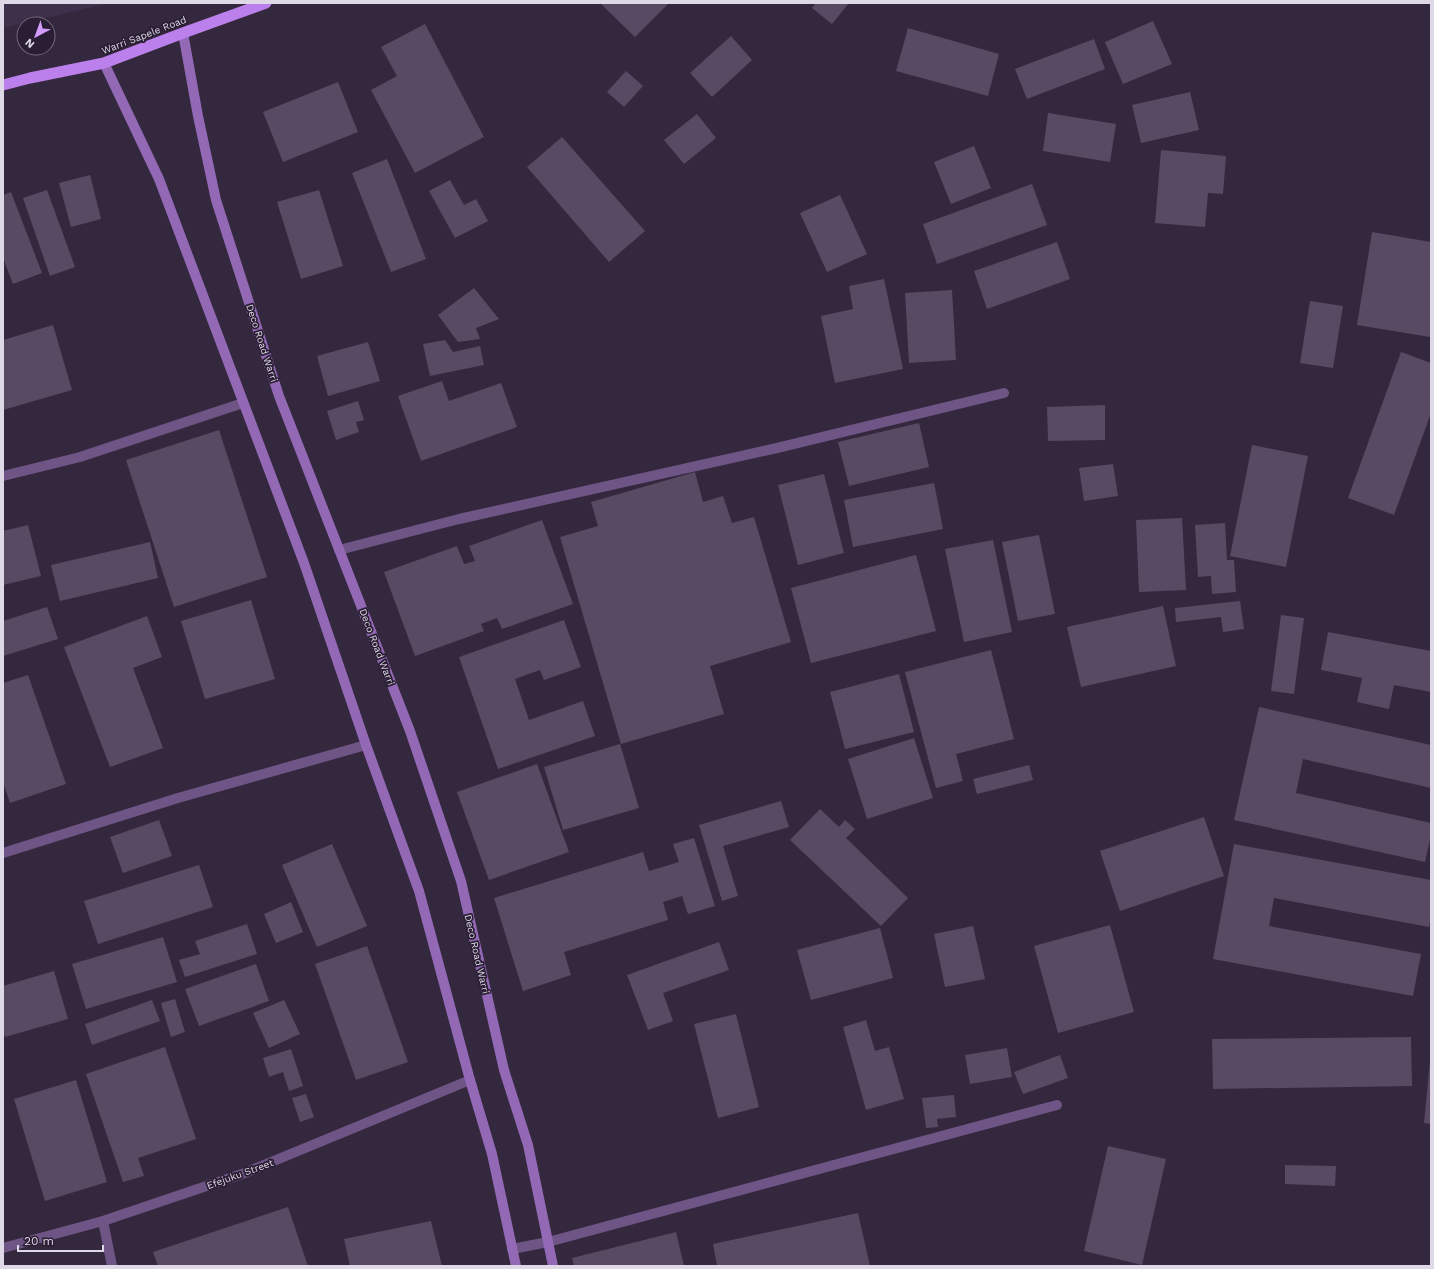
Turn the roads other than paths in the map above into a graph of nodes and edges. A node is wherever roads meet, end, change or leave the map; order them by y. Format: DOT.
graph roads {
  1 [pos="266,3"];
  2 [pos="183,33"];
  3 [pos="104,63"];
  4 [pos="3,85"];
  5 [pos="1004,393"];
  6 [pos="243,404"];
  7 [pos="3,476"];
  8 [pos="339,550"];
  9 [pos="366,745"];
  10 [pos="3,853"];
  11 [pos="470,1080"];
  12 [pos="1058,1105"];
  13 [pos="102,1221"];
  14 [pos="548,1242"];
  15 [pos="3,1248"];
  16 [pos="512,1249"];
  17 [pos="112,1266"];
  18 [pos="516,1266"];
  19 [pos="553,1266"];
  1 -- 2 [label="highway, Warri Sapele Road"];
  2 -- 3 [label="highway, Warri Sapele Road"];
  2 -- 8 [label="main road, Deco Road Warri"];
  3 -- 4 [label="highway, Warri Sapele Road"];
  3 -- 6 [label="main road"];
  5 -- 8 [label="street"];
  6 -- 7 [label="street"];
  6 -- 9 [label="main road"];
  8 -- 14 [label="main road, Deco Road Warri"];
  9 -- 10 [label="street"];
  9 -- 11 [label="main road"];
  11 -- 13 [label="street, Efejuku Street"];
  11 -- 16 [label="main road"];
  12 -- 14 [label="street"];
  13 -- 15 [label="street, Efejuku Street"];
  13 -- 17 [label="street"];
  14 -- 16 [label="street"];
  14 -- 19 [label="main road, Deco Road Warri"];
  16 -- 18 [label="main road"];
}
